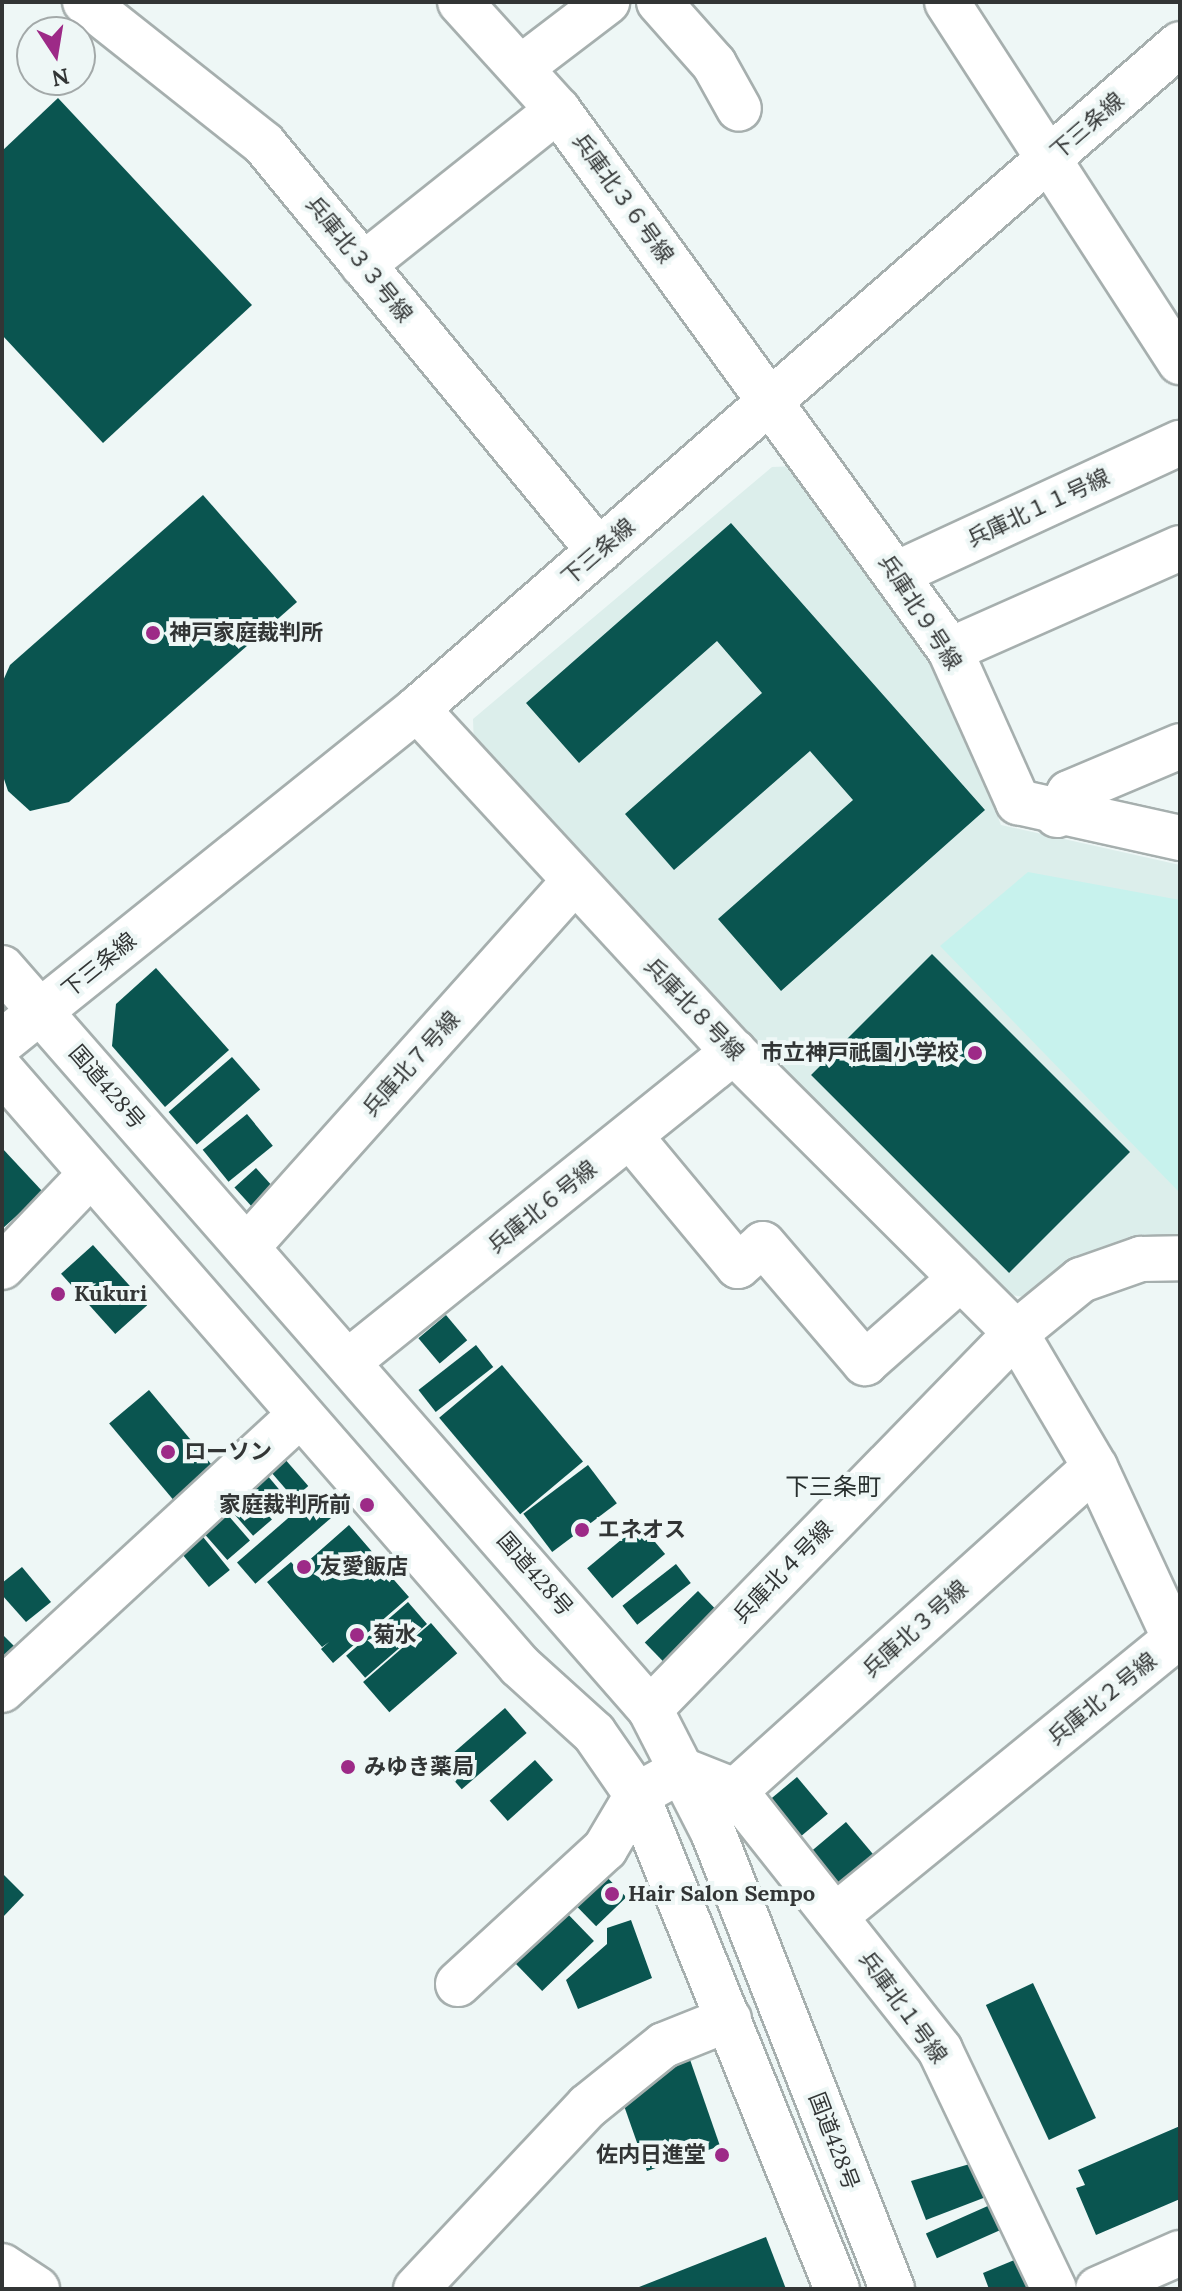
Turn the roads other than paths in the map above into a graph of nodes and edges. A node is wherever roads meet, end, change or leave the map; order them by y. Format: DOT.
graph roads {
  1 [pos="85,2"];
  2 [pos="460,2"];
  3 [pos="607,2"];
  4 [pos="659,2"];
  5 [pos="947,2"];
  6 [pos="1180,44"];
  7 [pos="523,66"];
  8 [pos="739,109"];
  9 [pos="558,110"];
  10 [pos="1045,163"];
  11 [pos="363,265"];
  12 [pos="1180,362"];
  13 [pos="773,403"];
  14 [pos="1180,443"];
  15 [pos="1180,548"];
  16 [pos="599,551"];
  17 [pos="896,574"];
  18 [pos="950,650"];
  19 [pos="417,709"];
  20 [pos="1180,746"];
  21 [pos="1057,815"];
  22 [pos="1180,838"];
  23 [pos="574,882"];
  24 [pos="2,968"];
  25 [pos="40,1011"];
  26 [pos="2,1042"];
  27 [pos="734,1052"];
  28 [pos="2,1071"];
  29 [pos="630,1136"];
  30 [pos="91,1174"];
  31 [pos="248,1246"];
  32 [pos="1180,1258"];
  33 [pos="2,1267"];
  34 [pos="961,1278"];
  35 [pos="1016,1333"];
  36 [pos="349,1361"];
  37 [pos="300,1415"];
  38 [pos="1095,1467"];
  39 [pos="2,1690"];
  40 [pos="650,1709"];
  41 [pos="682,1770"];
  42 [pos="735,1791"];
  43 [pos="637,1795"];
  44 [pos="835,1916"];
  45 [pos="458,1984"];
  46 [pos="729,2019"];
  47 [pos="1180,2253"];
  48 [pos="2,2266"];
  49 [pos="37,2289"];
  50 [pos="416,2289"];
  51 [pos="837,2289"];
  52 [pos="892,2289"];
  53 [pos="1054,2289"];
  54 [pos="1098,2289"];
  1 -- 11 [label="main road, 兵庫北３３号線"];
  2 -- 7 [label="main road, 兵庫北３６号線"];
  3 -- 7 [label="main road"];
  4 -- 8 [label="main road"];
  5 -- 10 [label="main road"];
  6 -- 10 [label="main road, 下三条線"];
  7 -- 9 [label="main road, 兵庫北３６号線"];
  9 -- 11 [label="main road"];
  9 -- 13 [label="main road, 兵庫北３６号線"];
  10 -- 12 [label="main road"];
  10 -- 13 [label="main road, 下三条線"];
  11 -- 16 [label="main road, 兵庫北３３号線"];
  13 -- 16 [label="main road, 下三条線"];
  13 -- 17 [label="main road, 兵庫北９号線"];
  14 -- 17 [label="main road, 兵庫北１１号線"];
  15 -- 18 [label="main road"];
  16 -- 19 [label="main road, 下三条線"];
  17 -- 18 [label="main road, 兵庫北９号線"];
  18 -- 21 [label="main road, 兵庫北９号線"];
  19 -- 23 [label="main road, 兵庫北８号線"];
  19 -- 25 [label="main road, 下三条線"];
  20 -- 21 [label="main road"];
  21 -- 22 [label="main road, 兵庫北９号線"];
  23 -- 27 [label="main road, 兵庫北８号線"];
  23 -- 31 [label="main road, 兵庫北７号線"];
  24 -- 25 [label="main road, 国道428号"];
  25 -- 26 [label="main road, 下三条線"];
  25 -- 31 [label="main road, 国道428号"];
  27 -- 29 [label="main road, 兵庫北６号線"];
  27 -- 34 [label="main road, 兵庫北８号線"];
  28 -- 30 [label="main road"];
  29 -- 34 [label="main road"];
  29 -- 36 [label="main road, 兵庫北６号線"];
  30 -- 33 [label="main road"];
  30 -- 37 [label="main road"];
  31 -- 36 [label="main road, 国道428号"];
  32 -- 35 [label="main road, 兵庫北４号線"];
  34 -- 35 [label="main road, 兵庫北８号線"];
  35 -- 38 [label="main road, 兵庫北２号線"];
  35 -- 40 [label="main road, 兵庫北４号線"];
  36 -- 40 [label="main road, 国道428号"];
  37 -- 39 [label="main road"];
  37 -- 43 [label="main road"];
  38 -- 42 [label="main road, 兵庫北３号線"];
  38 -- 44 [label="main road, 兵庫北２号線"];
  40 -- 41 [label="main road, 国道428号"];
  41 -- 42 [label="main road"];
  41 -- 43 [label="main road"];
  41 -- 52 [label="main road, 国道428号"];
  42 -- 44 [label="main road, 兵庫北１号線"];
  43 -- 45 [label="main road"];
  43 -- 46 [label="main road"];
  44 -- 53 [label="main road, 兵庫北１号線"];
  46 -- 50 [label="main road"];
  46 -- 51 [label="main road"];
  47 -- 54 [label="main road"];
  48 -- 49 [label="main road"];
}
